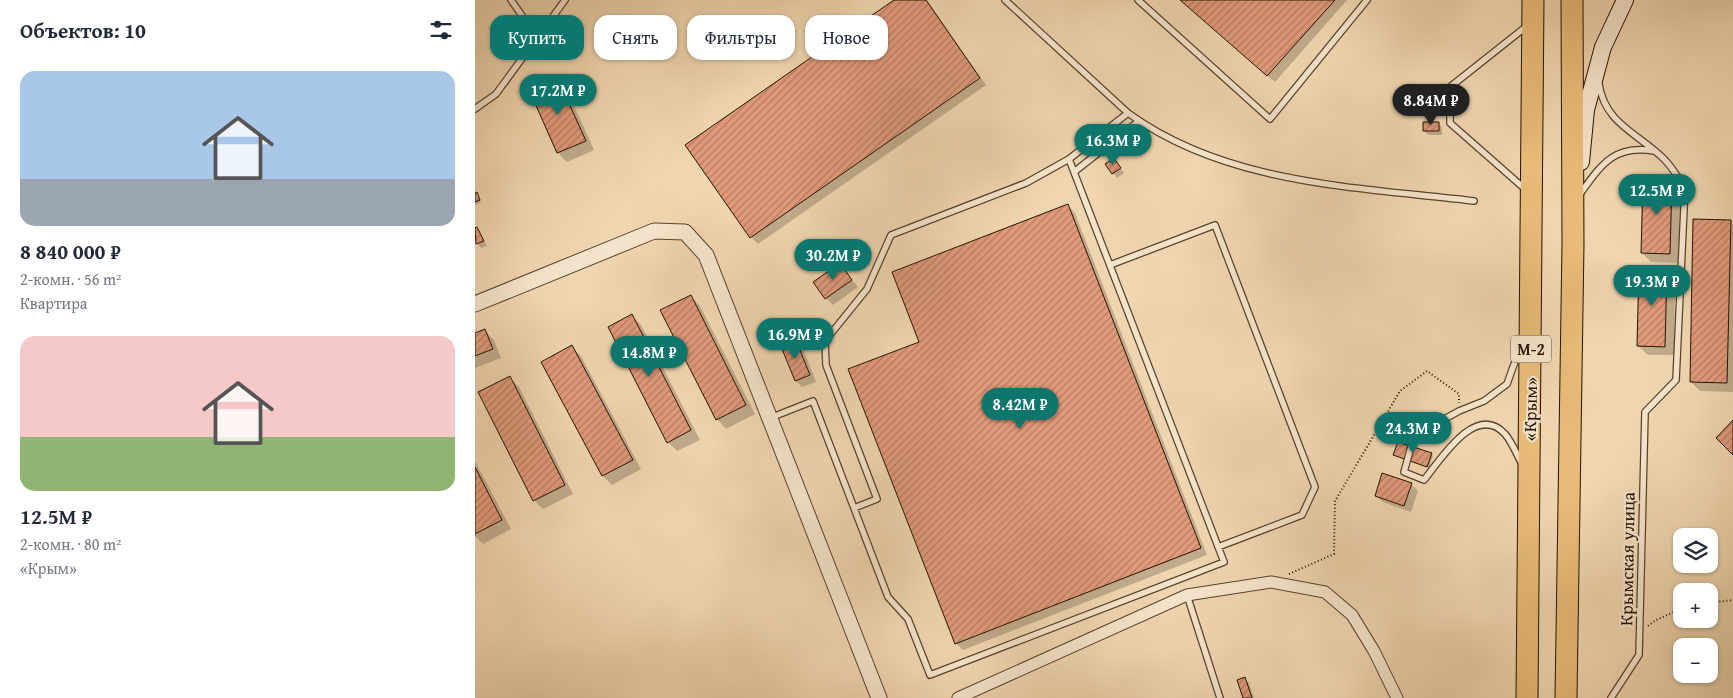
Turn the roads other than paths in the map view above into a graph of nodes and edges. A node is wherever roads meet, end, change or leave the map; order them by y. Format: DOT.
graph roads {
  1 [pos="511,0"];
  2 [pos="565,0"];
  3 [pos="1005,0"];
  4 [pos="1138,0"];
  5 [pos="1367,0"];
  6 [pos="1533,0"];
  7 [pos="1571,0"];
  8 [pos="1625,0"];
  9 [pos="522,15"];
  10 [pos="554,15"];
  11 [pos="1532,21"];
  12 [pos="520,60"];
  13 [pos="1597,70"];
  14 [pos="1450,98"];
  15 [pos="475,109"];
  16 [pos="1450,110"];
  17 [pos="1128,113"];
  18 [pos="1139,121"];
  19 [pos="1655,152"];
  20 [pos="1069,159"];
  21 [pos="1075,172"];
  22 [pos="1532,194"];
  23 [pos="1577,198"];
  24 [pos="1474,201"];
  25 [pos="1573,244"];
  26 [pos="1110,265"];
  27 [pos="475,304"];
  28 [pos="1531,317"];
  29 [pos="770,418"];
  30 [pos="1529,478"];
  31 [pos="854,508"];
  32 [pos="1218,547"];
  33 [pos="1187,595"];
  34 [pos="879,698"];
  35 [pos="958,698"];
  36 [pos="1220,698"];
  37 [pos="1397,698"];
  38 [pos="1527,698"];
  39 [pos="1566,698"];
  40 [pos="1611,698"];
  1 -- 9 [label="lane"];
  2 -- 10 [label="lane"];
  3 -- 17 [label="lane"];
  4 -- 5 [label="lane"];
  6 -- 11 [label="highway, «Крым» / М-2"];
  7 -- 25 [label="highway, М-2"];
  8 -- 13 [label="main road"];
  11 -- 14 [label="lane"];
  11 -- 22 [label="highway, «Крым» / М-2"];
  12 -- 15 [label="lane"];
  13 -- 19 [label="lane"];
  13 -- 23 [label="main road"];
  16 -- 22 [label="lane"];
  17 -- 18 [label="lane"];
  17 -- 20 [label="lane"];
  18 -- 21 [label="lane"];
  18 -- 24 [label="lane"];
  19 -- 23 [label="lane"];
  19 -- 40 [label="lane, Крымская улица"];
  20 -- 21 [label="lane"];
  20 -- 31 [label="lane"];
  21 -- 26 [label="lane"];
  22 -- 28 [label="highway, «Крым» / М-2"];
  23 -- 25 [label="main road"];
  25 -- 39 [label="highway, М-2"];
  26 -- 32 [label="lane"];
  26 -- 32 [label="lane"];
  27 -- 29 [label="street"];
  28 -- 30 [label="highway, «Крым» / М-2"];
  28 -- 30 [label="lane"];
  29 -- 31 [label="lane"];
  29 -- 34 [label="street"];
  30 -- 38 [label="highway, «Крым» / М-2"];
  31 -- 32 [label="lane"];
  33 -- 35 [label="street"];
  33 -- 36 [label="lane"];
  33 -- 37 [label="street"];
}
